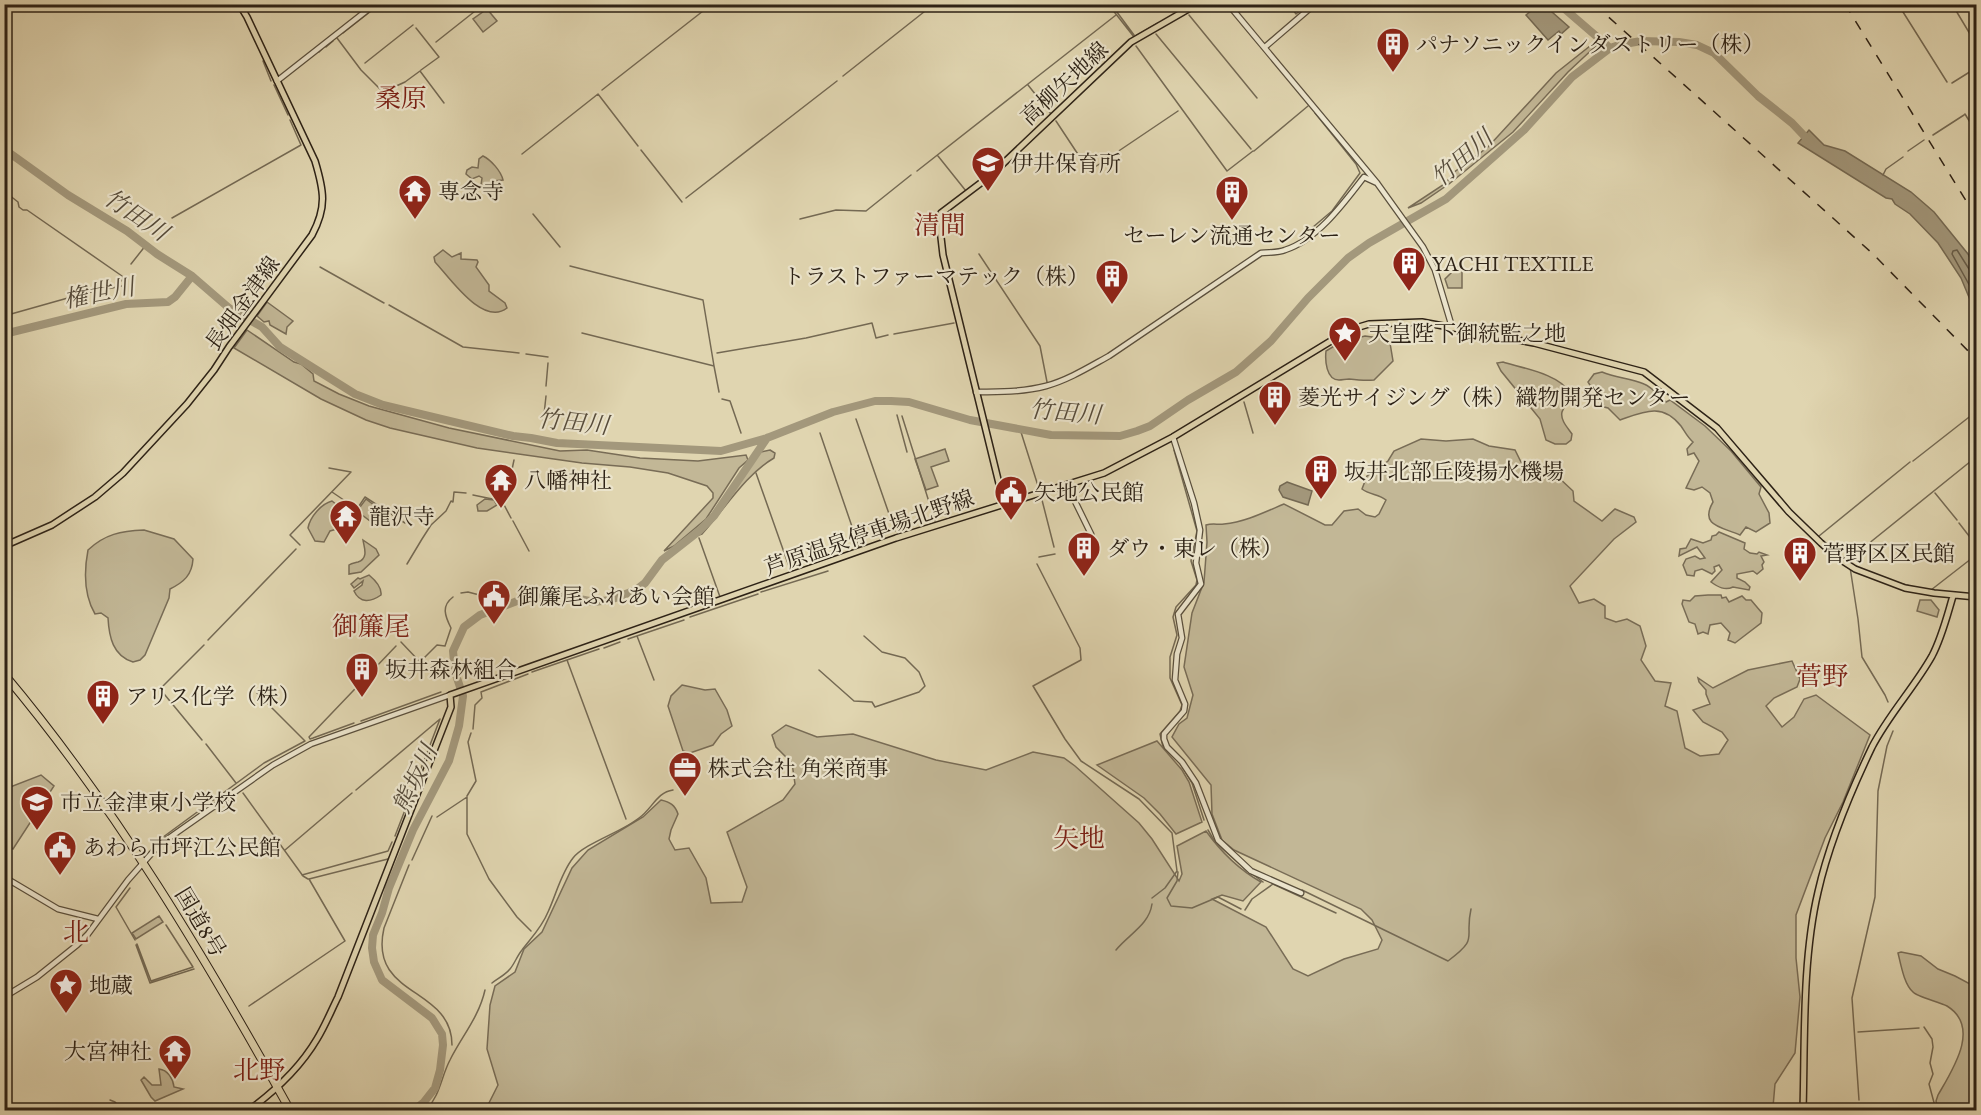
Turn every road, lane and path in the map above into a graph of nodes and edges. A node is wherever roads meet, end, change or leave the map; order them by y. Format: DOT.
graph roads {
  1 [pos="239,4"];
  2 [pos="375,4"];
  3 [pos="1197,4"];
  4 [pos="1228,4"];
  5 [pos="1315,4"];
  6 [pos="1265,47"];
  7 [pos="277,81"];
  8 [pos="1377,183"];
  9 [pos="1452,327"];
  10 [pos="976,392"];
  11 [pos="1173,437"];
  12 [pos="1067,485"];
  13 [pos="1004,504"];
  14 [pos="1091,534"];
  15 [pos="4,546"];
  16 [pos="1953,596"];
  17 [pos="1977,597"];
  18 [pos="4,674"];
  19 [pos="450,695"];
  20 [pos="143,861"];
  21 [pos="4,877"];
  22 [pos="1301,893"];
  23 [pos="98,919"];
  24 [pos="4,997"];
  25 [pos="278,1088"];
  26 [pos="249,1110"];
  27 [pos="290,1110"];
  28 [pos="1803,1110"];
  1 -- 7 [label="main road, 長畑金津線"];
  2 -- 7 [label="street"];
  3 -- 10 [label="main road, 高柳矢地線"];
  4 -- 6 [label="street"];
  5 -- 6 [label="street"];
  6 -- 8 [label="street"];
  7 -- 15 [label="main road, 長畑金津線"];
  8 -- 9 [label="street"];
  8 -- 10 [label="street"];
  9 -- 11 [label="main road, 芦原温泉停車場北野線"];
  9 -- 16 [label="main road, 芦原温泉停車場北野線"];
  10 -- 13 [label="main road, 高柳矢地線"];
  11 -- 12 [label="main road, 芦原温泉停車場北野線"];
  11 -- 22 [label="street"];
  12 -- 13 [label="main road, 芦原温泉停車場北野線"];
  12 -- 14 [label="street"];
  13 -- 19 [label="main road, 芦原温泉停車場北野線"];
  16 -- 17 [label="main road, 芦原温泉停車場北野線"];
  16 -- 28 [label="main road"];
  18 -- 20 [label="highway, 国道8号"];
  19 -- 20 [label="street"];
  19 -- 25 [label="main road"];
  20 -- 23 [label="street"];
  20 -- 25 [label="highway, 国道8号"];
  21 -- 23 [label="street"];
  23 -- 24 [label="street"];
  25 -- 26 [label="main road"];
  25 -- 27 [label="highway, 国道8号"];
}
